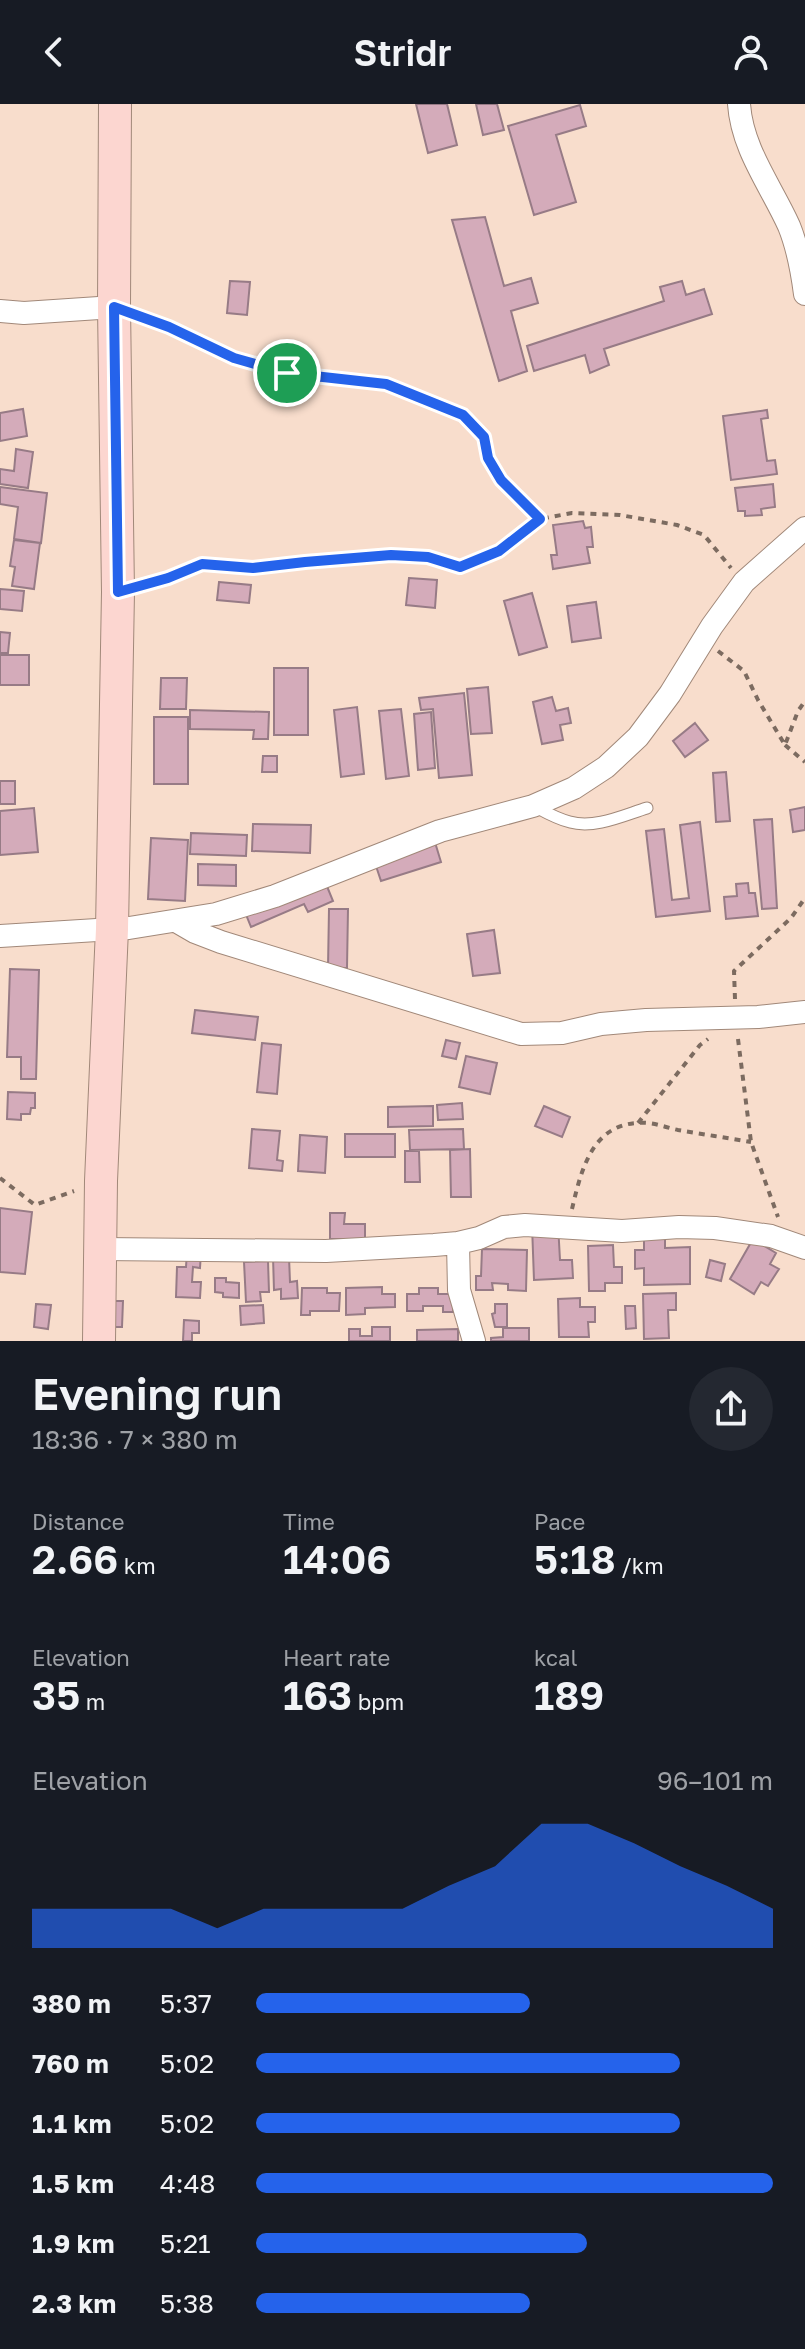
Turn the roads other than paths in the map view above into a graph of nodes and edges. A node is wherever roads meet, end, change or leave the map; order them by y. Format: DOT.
graph roads {
  1 [pos="115,104"];
  2 [pos="735,108"];
  3 [pos="805,294"];
  4 [pos="114,307"];
  5 [pos="0,311"];
  6 [pos="805,528"];
  7 [pos="533,806"];
  8 [pos="647,808"];
  9 [pos="176,921"];
  10 [pos="112,929"];
  11 [pos="0,936"];
  12 [pos="805,1012"];
  13 [pos="458,1243"];
  14 [pos="796,1244"];
  15 [pos="101,1249"];
  16 [pos="99,1341"];
  17 [pos="474,1341"];
  1 -- 4 [label="street"];
  2 -- 3 [label="street"];
  4 -- 5 [label="street"];
  4 -- 10 [label="street"];
  6 -- 7 [label="street"];
  7 -- 8 [label="lane"];
  7 -- 9 [label="street"];
  9 -- 10 [label="street"];
  9 -- 12 [label="street"];
  10 -- 11 [label="street"];
  10 -- 15 [label="street"];
  13 -- 14 [label="street"];
  13 -- 15 [label="street"];
  13 -- 17 [label="street"];
  15 -- 16 [label="street"];
}
